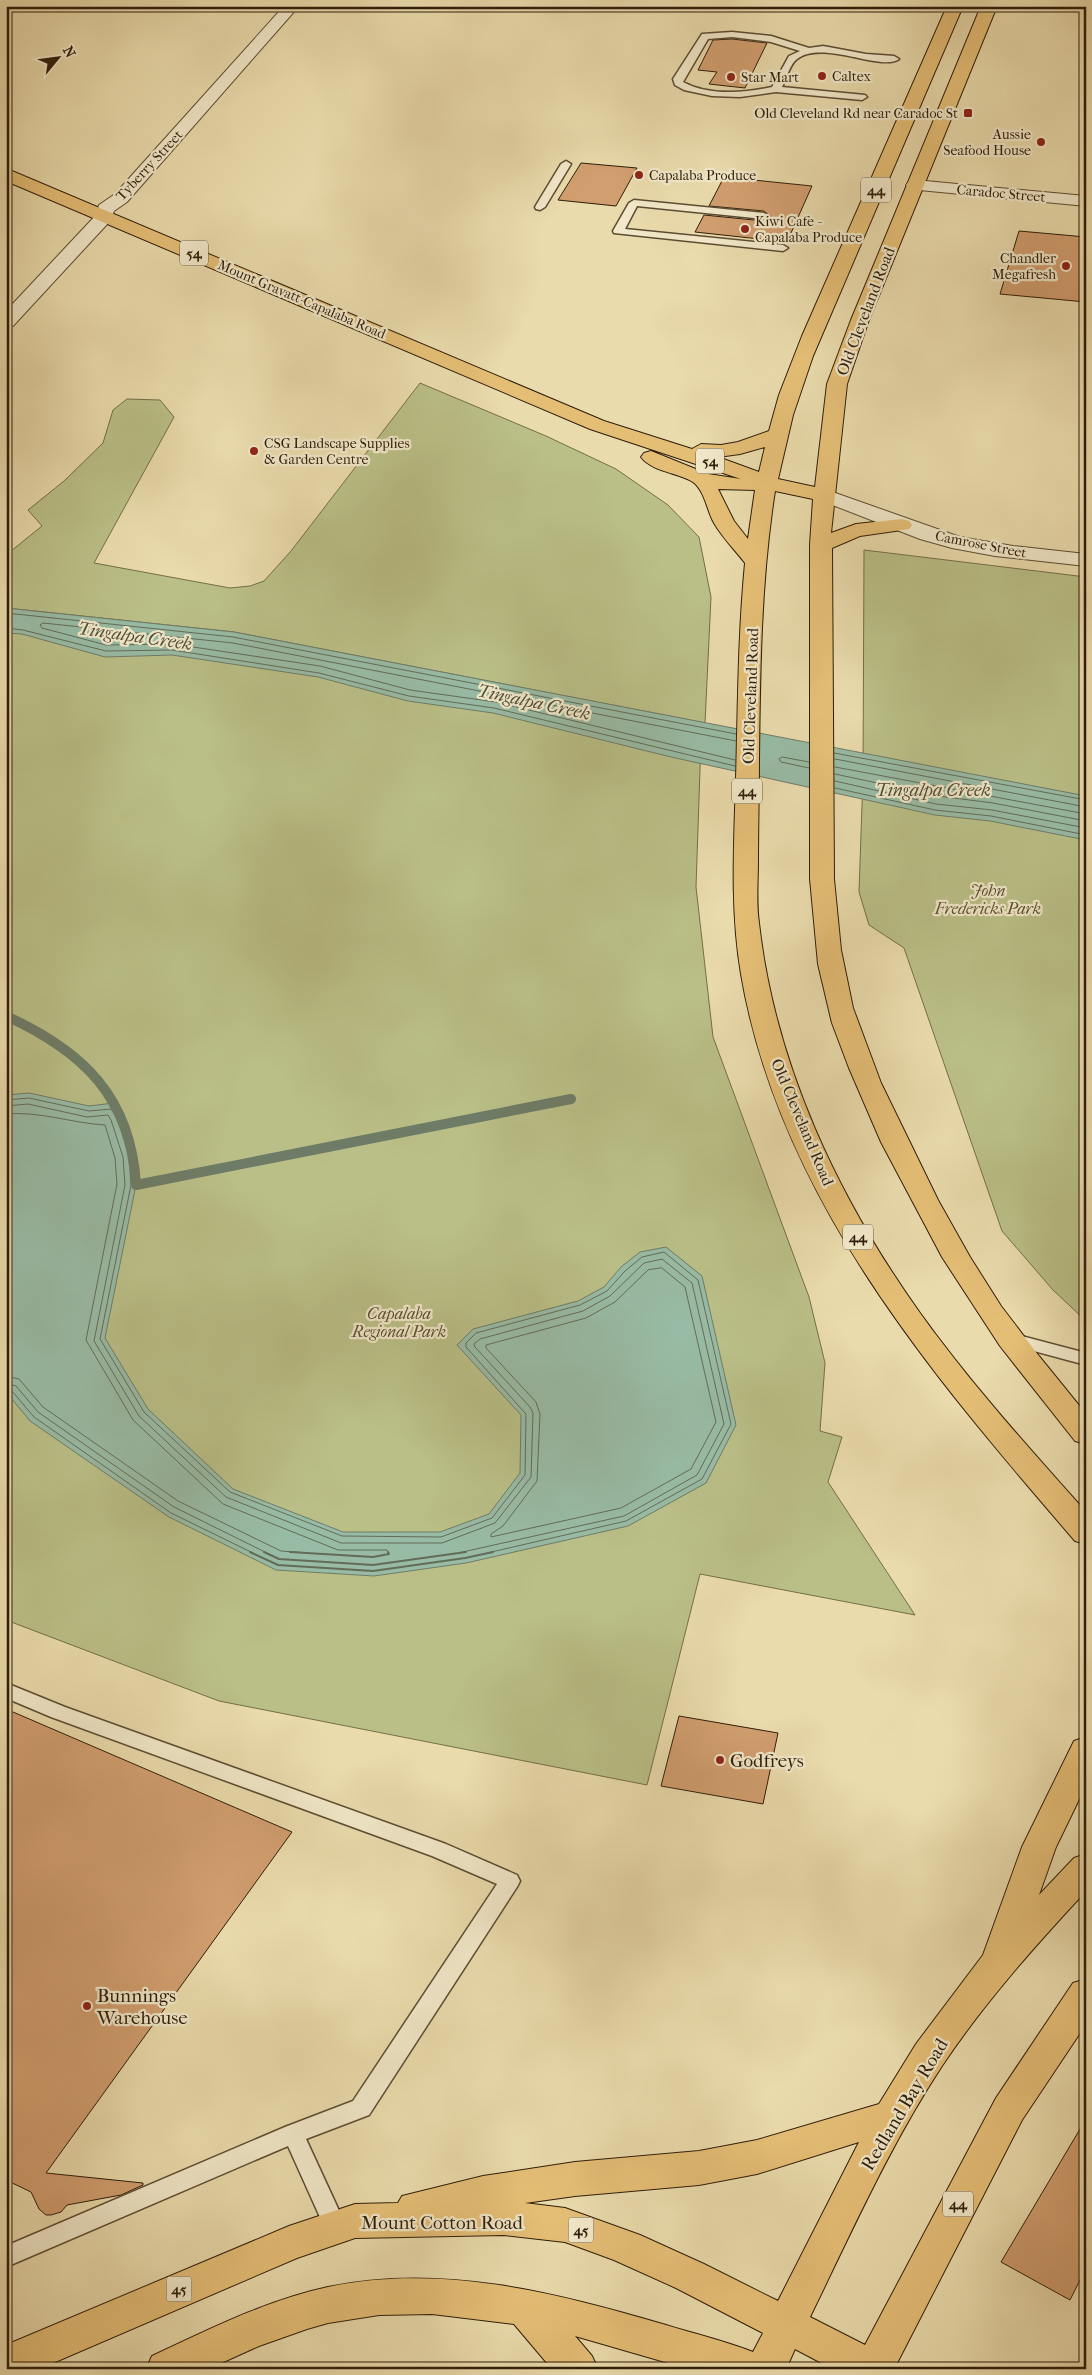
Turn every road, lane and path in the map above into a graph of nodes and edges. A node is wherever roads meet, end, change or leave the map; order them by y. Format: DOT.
graph roads {
  1 [pos="292,6"];
  2 [pos="955,6"];
  3 [pos="990,6"];
  4 [pos="808,51"];
  5 [pos="894,60"];
  6 [pos="776,90"];
  7 [pos="862,97"];
  8 [pos="566,164"];
  9 [pos="6,174"];
  10 [pos="915,185"];
  11 [pos="1086,201"];
  12 [pos="540,207"];
  13 [pos="106,216"];
  14 [pos="764,216"];
  15 [pos="783,248"];
  16 [pos="6,322"];
  17 [pos="597,425"];
  18 [pos="777,435"];
  19 [pos="653,442"];
  20 [pos="701,480"];
  21 [pos="766,483"];
  22 [pos="824,495"];
  23 [pos="902,525"];
  24 [pos="820,545"];
  25 [pos="1086,560"];
  26 [pos="754,561"];
  27 [pos="1010,1339"];
  28 [pos="1086,1359"];
  29 [pos="1085,1430"];
  30 [pos="1086,1533"];
  31 [pos="6,1690"];
  32 [pos="1086,1750"];
  33 [pos="439,1850"];
  34 [pos="1086,1868"];
  35 [pos="996,1965"];
  36 [pos="1086,1994"];
  37 [pos="892,2116"];
  38 [pos="293,2134"];
  39 [pos="346,2225"];
  40 [pos="6,2257"];
  41 [pos="525,2308"];
  42 [pos="787,2325"];
  43 [pos="6,2364"];
  44 [pos="166,2369"];
  45 [pos="578,2369"];
  46 [pos="749,2369"];
  47 [pos="765,2369"];
  48 [pos="873,2369"];
  1 -- 13 [label="street, Tyberry Street"];
  2 -- 18 [label="main road, Old Cleveland Road / 44"];
  3 -- 10 [label="main road, Old Cleveland Road / 44"];
  4 -- 5 [label="lane"];
  4 -- 6 [label="lane"];
  4 -- 6 [label="lane"];
  6 -- 7 [label="lane"];
  8 -- 12 [label="lane"];
  9 -- 13 [label="main road, Mount Gravatt-Capalaba Road / 54"];
  10 -- 11 [label="street, Caradoc Street"];
  10 -- 22 [label="main road, Old Cleveland Road / 44"];
  13 -- 16 [label="street, Tyberry Street"];
  13 -- 17 [label="main road, Mount Gravatt-Capalaba Road / 54"];
  14 -- 15 [label="lane"];
  17 -- 19 [label="main road, Mount Gravatt-Capalaba Road / 54"];
  17 -- 20 [label="main road, Mount Gravatt-Capalaba Road / 54"];
  18 -- 19 [label="main road"];
  18 -- 21 [label="main road, Old Cleveland Road / 44"];
  19 -- 21 [label="main road, Mount Gravatt-Capalaba Road / 54"];
  20 -- 21 [label="main road, Mount Gravatt-Capalaba Road / 54"];
  20 -- 26 [label="main road, 54"];
  21 -- 22 [label="main road, Mount Gravatt-Capalaba Road / 54"];
  21 -- 26 [label="main road, Old Cleveland Road / 44"];
  22 -- 23 [label="street, Camrose Street"];
  22 -- 24 [label="main road, Old Cleveland Road / 44"];
  23 -- 24 [label="main road"];
  23 -- 25 [label="street, Camrose Street"];
  24 -- 27 [label="main road, Old Cleveland Road / 44"];
  26 -- 30 [label="main road, Old Cleveland Road / 44"];
  27 -- 28 [label="lane"];
  27 -- 29 [label="main road, Old Cleveland Road / 44"];
  31 -- 33 [label="lane"];
  32 -- 35 [label="main road"];
  33 -- 38 [label="lane"];
  34 -- 35 [label="main road, Redland Bay Road"];
  35 -- 37 [label="main road, Redland Bay Road"];
  36 -- 48 [label="main road, 44"];
  37 -- 39 [label="main road"];
  37 -- 42 [label="main road, Redland Bay Road"];
  38 -- 39 [label="lane"];
  38 -- 40 [label="lane"];
  39 -- 42 [label="main road, Mount Cotton Road / 45"];
  39 -- 43 [label="main road, Mount Cotton Road / 45"];
  41 -- 44 [label="main road"];
  41 -- 45 [label="main road"];
  41 -- 46 [label="main road"];
  42 -- 47 [label="main road, Redland Bay Road"];
  42 -- 48 [label="main road, Mount Cotton Road / 45"];
}
